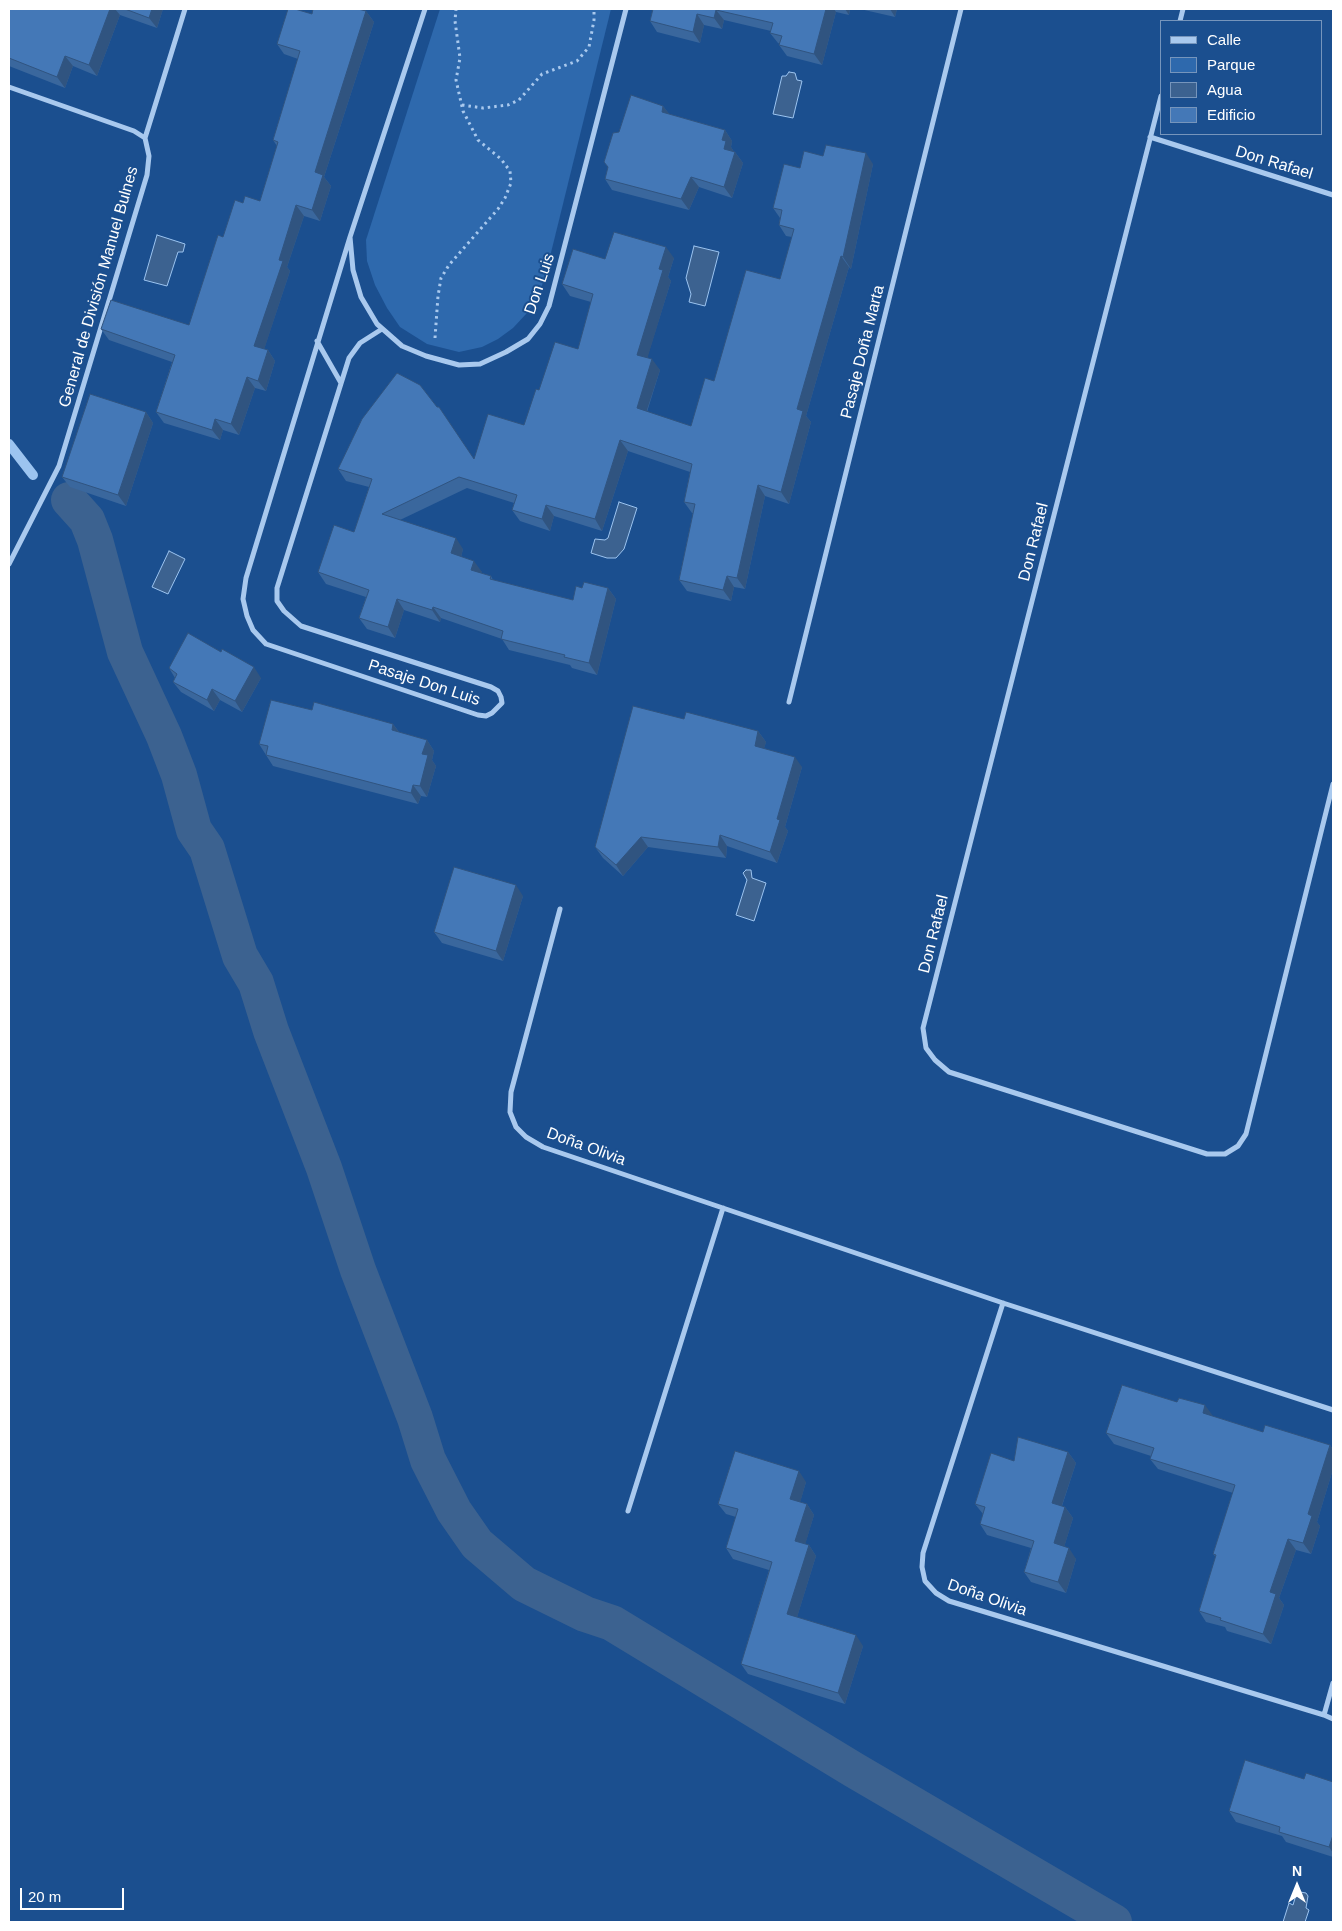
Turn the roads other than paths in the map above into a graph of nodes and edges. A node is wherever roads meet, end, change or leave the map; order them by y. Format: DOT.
graph roads {
  1 [pos="185,9"];
  2 [pos="425,9"];
  3 [pos="626,9"];
  4 [pos="961,9"];
  5 [pos="9,87"];
  6 [pos="1160,100"];
  7 [pos="1150,137"];
  8 [pos="145,138"];
  9 [pos="1333,195"];
  10 [pos="350,237"];
  11 [pos="382,329"];
  12 [pos="317,341"];
  13 [pos="340,383"];
  14 [pos="9,564"];
  15 [pos="789,702"];
  16 [pos="1333,784"];
  17 [pos="560,909"];
  18 [pos="724,1208"];
  19 [pos="1002,1303"];
  20 [pos="1333,1410"];
  21 [pos="628,1511"];
  22 [pos="1333,1683"];
  23 [pos="1324,1715"];
  24 [pos="1333,1719"];
  1 -- 8 [label="street, General de División Manuel Bulnes"];
  2 -- 10 [label="street, Don Luis"];
  3 -- 11 [label="street, Don Luis"];
  4 -- 15 [label="street, Pasaje Doña Marta"];
  5 -- 8 [label="street"];
  6 -- 7 [label="street, Don Rafael"];
  7 -- 9 [label="street, Don Rafael"];
  7 -- 16 [label="street, Don Rafael"];
  8 -- 14 [label="street, General de División Manuel Bulnes"];
  10 -- 11 [label="street, Don Luis"];
  10 -- 12 [label="street, Pasaje Don Luis"];
  11 -- 13 [label="street, Pasaje Don Luis"];
  12 -- 13 [label="street"];
  12 -- 13 [label="street, Pasaje Don Luis"];
  17 -- 18 [label="street, Doña Olivia"];
  18 -- 19 [label="street, Doña Olivia"];
  18 -- 21 [label="street"];
  19 -- 20 [label="street, Doña Olivia"];
  19 -- 23 [label="street, Doña Olivia"];
  22 -- 23 [label="street"];
  23 -- 24 [label="street, Doña Olivia"];
}
